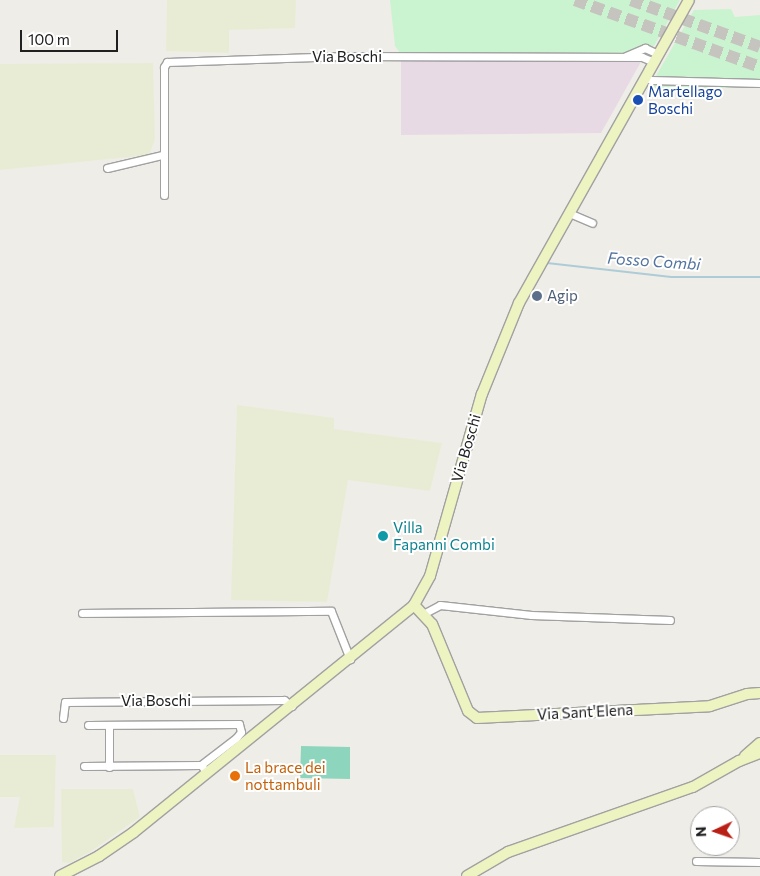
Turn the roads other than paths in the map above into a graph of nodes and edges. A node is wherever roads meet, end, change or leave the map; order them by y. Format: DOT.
graph roads {
  1 [pos="690,0"];
  2 [pos="656,58"];
  3 [pos="645,77"];
  4 [pos="760,83"];
  5 [pos="162,156"];
  6 [pos="108,168"];
  7 [pos="164,195"];
  8 [pos="569,213"];
  9 [pos="592,223"];
  10 [pos="414,606"];
  11 [pos="82,613"];
  12 [pos="423,614"];
  13 [pos="670,620"];
  14 [pos="350,660"];
  15 [pos="760,693"];
  16 [pos="292,706"];
  17 [pos="63,718"];
  18 [pos="88,725"];
  19 [pos="109,725"];
  20 [pos="760,743"];
  21 [pos="760,753"];
  22 [pos="739,761"];
  23 [pos="84,766"];
  24 [pos="109,767"];
  25 [pos="204,769"];
  26 [pos="696,861"];
  27 [pos="760,862"];
  28 [pos="60,876"];
  29 [pos="468,876"];
  1 -- 2 [label="main road, Via Boschi"];
  2 -- 3 [label="main road, Via Boschi"];
  2 -- 5 [label="street, Via Boschi"];
  3 -- 4 [label="street"];
  3 -- 8 [label="main road, Via Boschi"];
  5 -- 6 [label="street"];
  5 -- 7 [label="street, Via Boschi"];
  8 -- 9 [label="street"];
  8 -- 10 [label="main road, Via Boschi"];
  10 -- 12 [label="main road"];
  10 -- 14 [label="main road, Via Boschi"];
  11 -- 14 [label="street"];
  12 -- 13 [label="street"];
  12 -- 15 [label="main road, Via Sant'Elena"];
  14 -- 16 [label="main road, Via Boschi"];
  16 -- 17 [label="street, Via Boschi"];
  16 -- 25 [label="main road, Via Boschi"];
  18 -- 19 [label="street, Via Boschi"];
  19 -- 24 [label="street, Via Boschi"];
  19 -- 25 [label="street, Via Boschi"];
  20 -- 22 [label="main road"];
  21 -- 22 [label="main road"];
  22 -- 29 [label="main road"];
  23 -- 24 [label="street"];
  24 -- 25 [label="street"];
  25 -- 28 [label="main road, Via Boschi"];
  26 -- 27 [label="street"];
}
